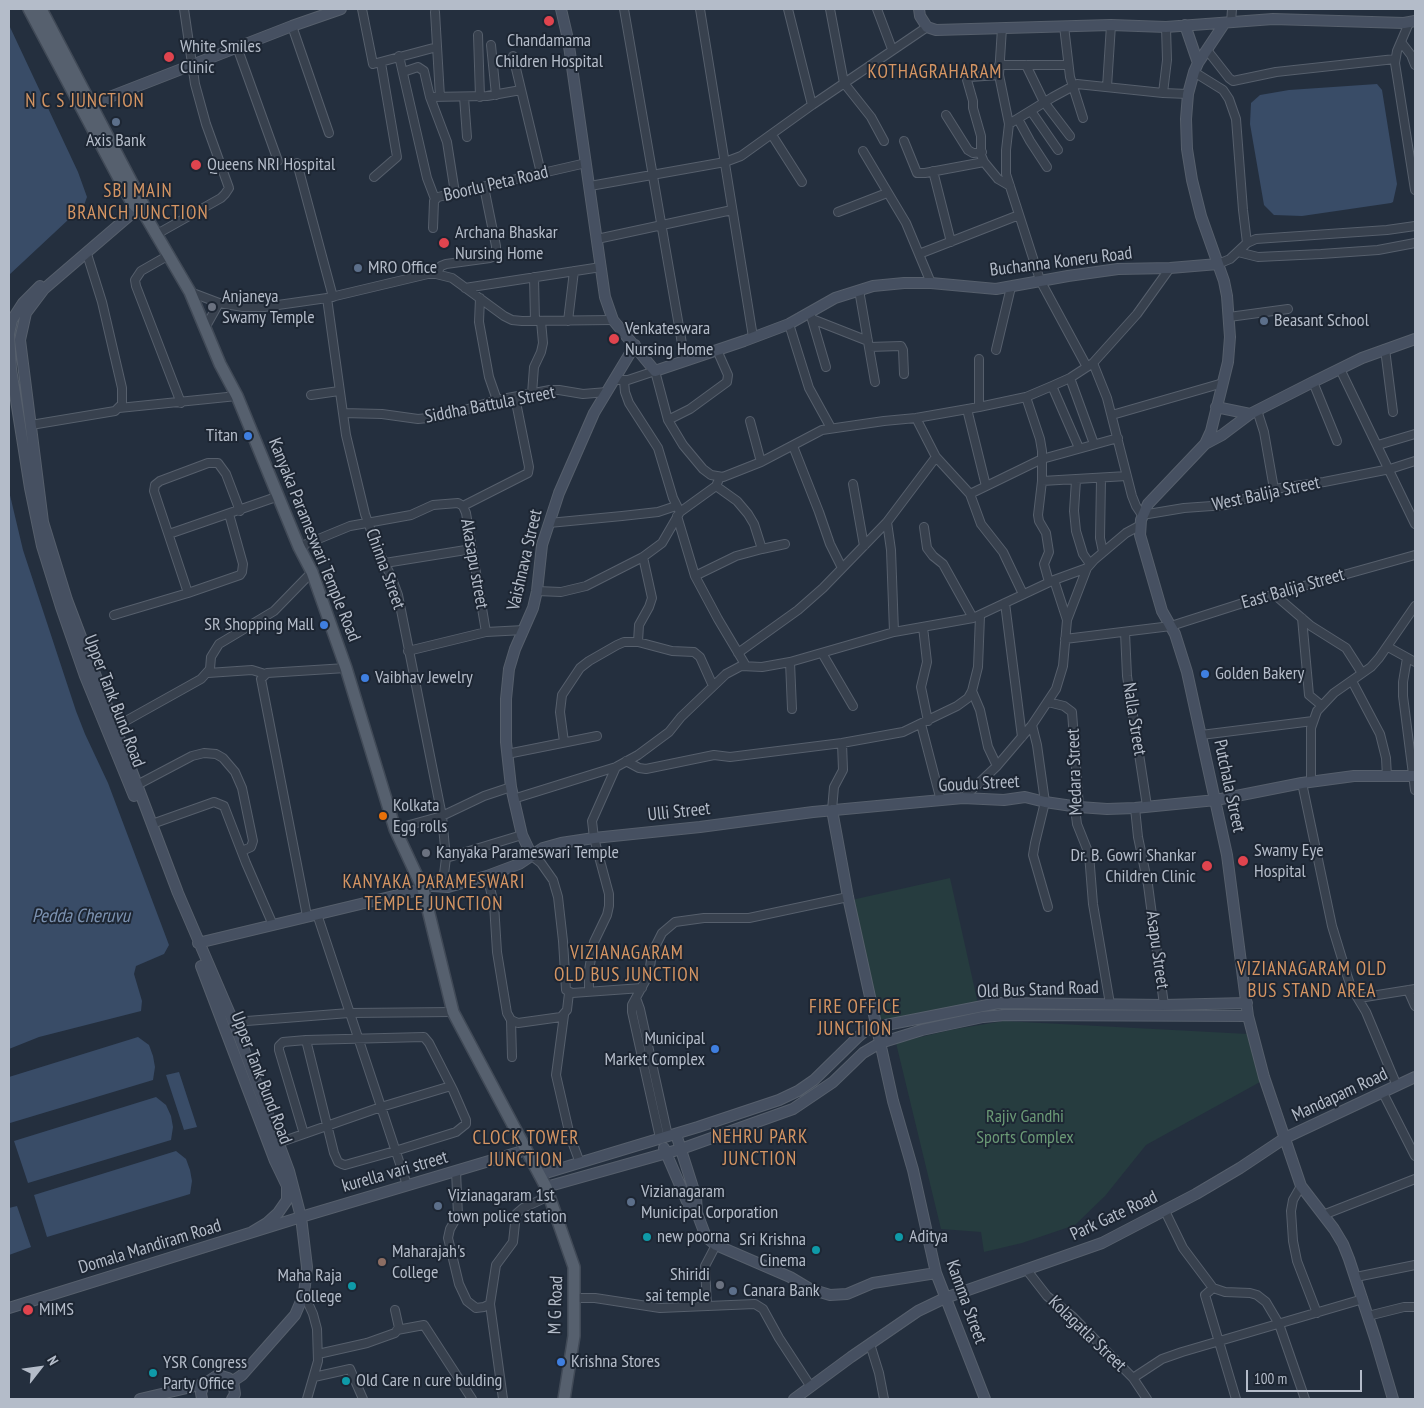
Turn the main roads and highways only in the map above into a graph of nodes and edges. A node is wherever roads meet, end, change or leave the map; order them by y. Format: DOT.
graph roads {
  1 [pos="29,9"];
  2 [pos="41,9"];
  3 [pos="85,106"];
  4 [pos="454,1012"];
  5 [pos="564,1399"];
  1 -- 3 [label="main road"];
  2 -- 3 [label="main road"];
  3 -- 4 [label="main road, Kanyaka Parameswari Temple Road"];
  4 -- 5 [label="main road, M G Road"];
}
